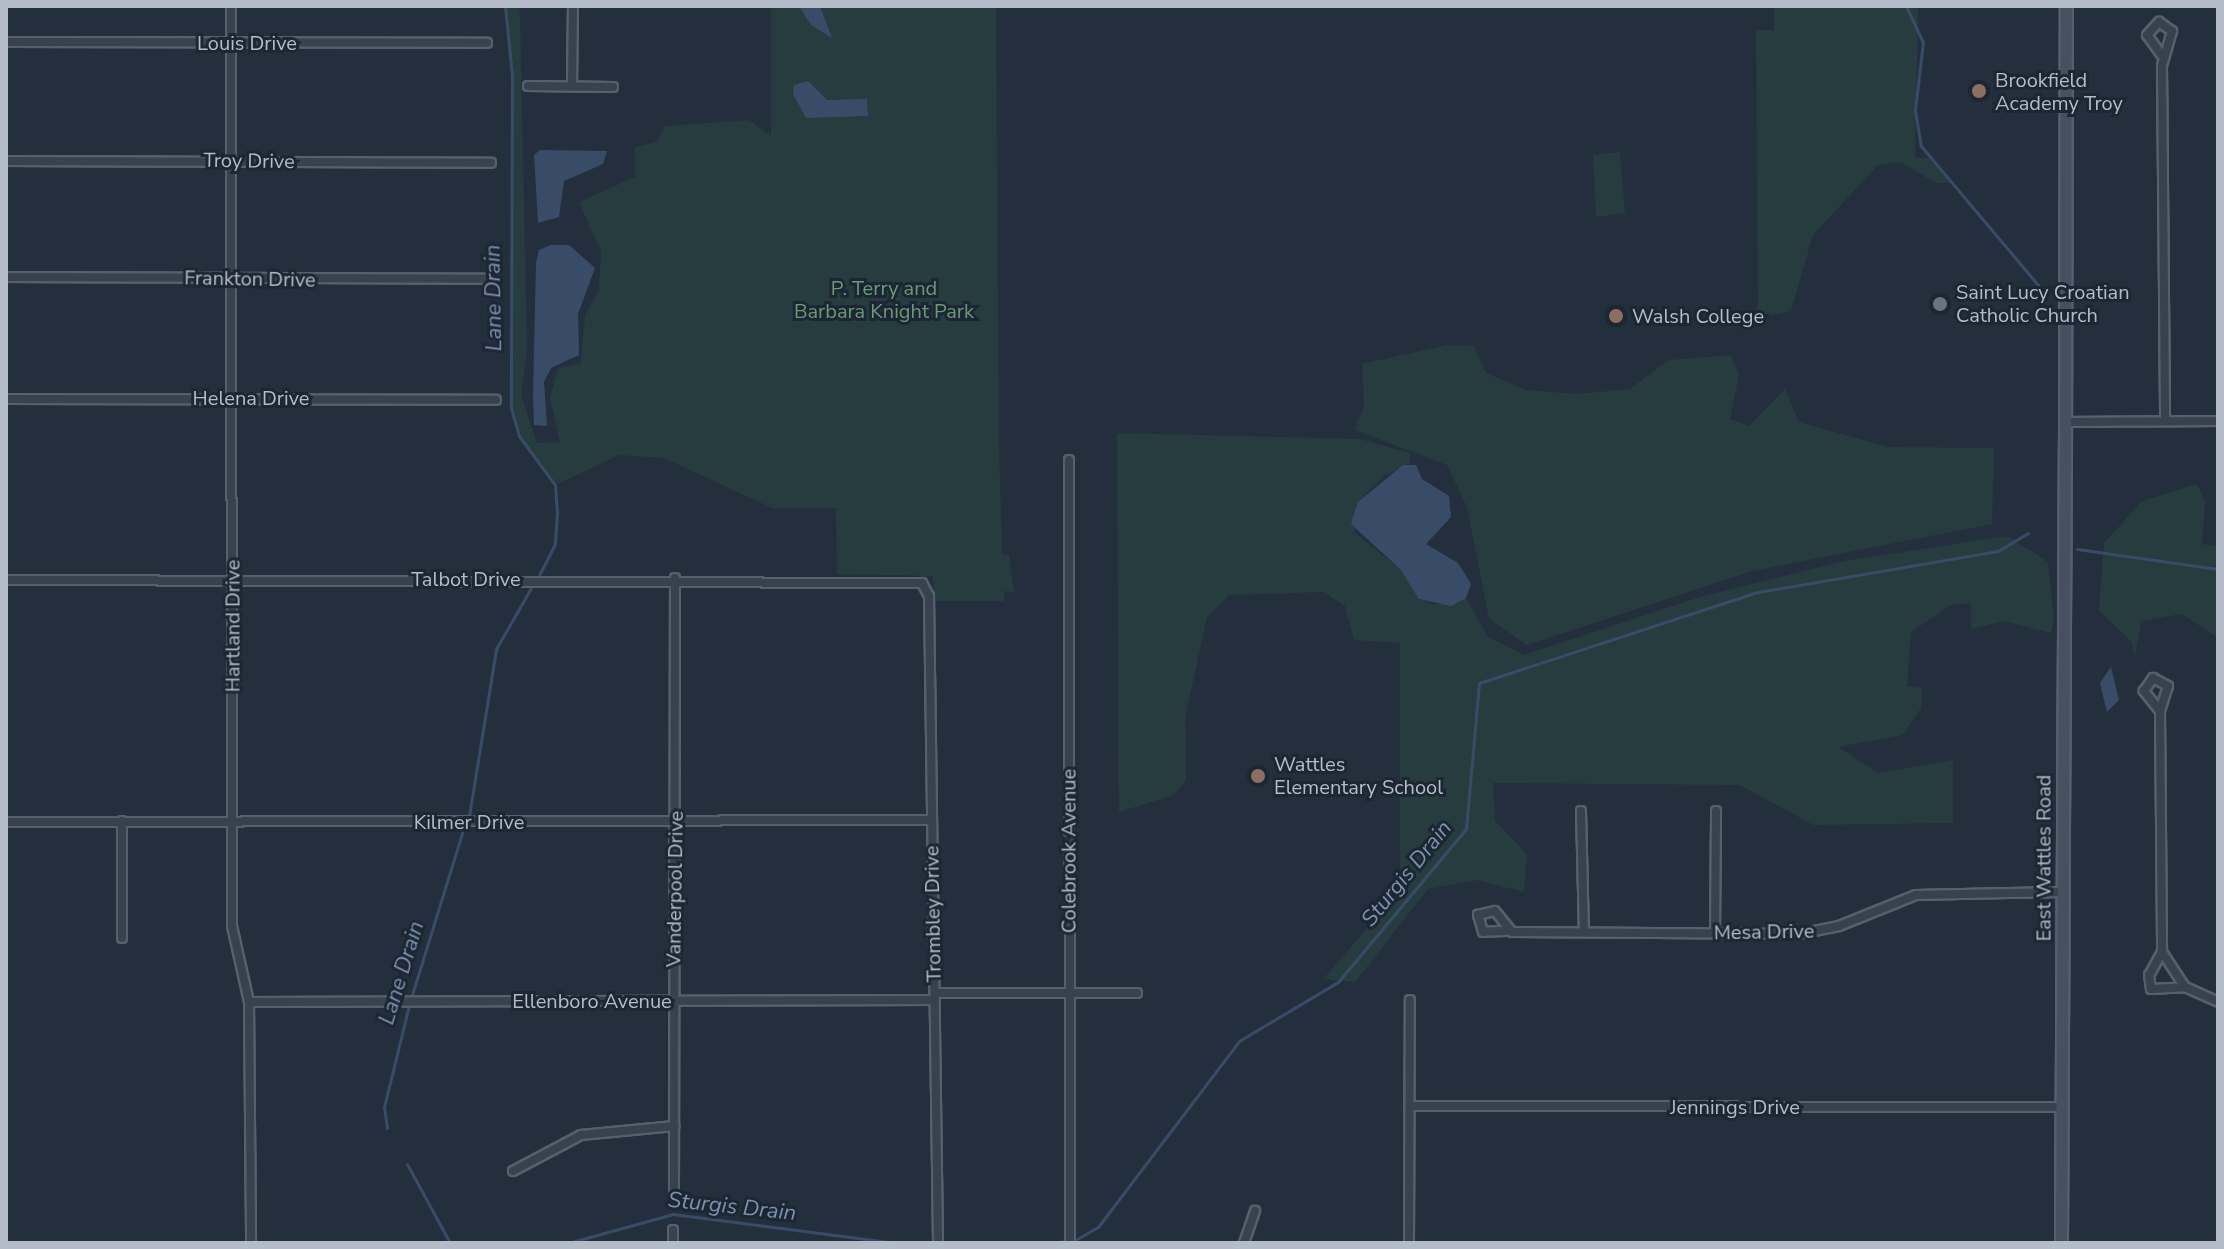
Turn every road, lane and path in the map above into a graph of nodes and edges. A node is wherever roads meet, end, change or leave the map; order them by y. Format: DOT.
graph roads {
  1 [pos="231,6"];
  2 [pos="573,6"];
  3 [pos="2066,6"];
  4 [pos="6,42"];
  5 [pos="232,43"];
  6 [pos="487,43"];
  7 [pos="2163,57"];
  8 [pos="528,86"];
  9 [pos="572,86"];
  10 [pos="613,87"];
  11 [pos="6,161"];
  12 [pos="232,161"];
  13 [pos="491,163"];
  14 [pos="6,277"];
  15 [pos="232,279"];
  16 [pos="494,279"];
  17 [pos="233,397"];
  18 [pos="6,399"];
  19 [pos="496,400"];
  20 [pos="2165,421"];
  21 [pos="2218,421"];
  22 [pos="2066,427"];
  23 [pos="1069,460"];
  24 [pos="675,578"];
  25 [pos="233,579"];
  26 [pos="6,580"];
  27 [pos="925,586"];
  28 [pos="2160,711"];
  29 [pos="1581,811"];
  30 [pos="1716,811"];
  31 [pos="931,820"];
  32 [pos="122,821"];
  33 [pos="677,821"];
  34 [pos="6,822"];
  35 [pos="233,822"];
  36 [pos="2062,892"];
  37 [pos="1506,931"];
  38 [pos="1584,932"];
  39 [pos="1715,933"];
  40 [pos="122,938"];
  41 [pos="2162,952"];
  42 [pos="2185,987"];
  43 [pos="1137,993"];
  44 [pos="935,996"];
  45 [pos="1069,998"];
  46 [pos="1410,1000"];
  47 [pos="675,1001"];
  48 [pos="249,1002"];
  49 [pos="2218,1002"];
  50 [pos="1410,1106"];
  51 [pos="2061,1107"];
  52 [pos="675,1126"];
  53 [pos="513,1171"];
  54 [pos="674,1199"];
  55 [pos="1255,1211"];
  56 [pos="673,1230"];
  57 [pos="251,1243"];
  58 [pos="673,1243"];
  59 [pos="938,1243"];
  60 [pos="1070,1243"];
  61 [pos="1244,1243"];
  62 [pos="1409,1243"];
  63 [pos="2061,1243"];
  1 -- 5 [label="street, Hartland Drive"];
  2 -- 9 [label="street"];
  3 -- 22 [label="main road"];
  4 -- 5 [label="street, Louis Drive"];
  5 -- 6 [label="street, Louis Drive"];
  5 -- 12 [label="street, Hartland Drive"];
  7 -- 20 [label="street"];
  8 -- 9 [label="street"];
  9 -- 10 [label="street"];
  11 -- 12 [label="street, Troy Drive"];
  12 -- 13 [label="street, Troy Drive"];
  12 -- 15 [label="street, Hartland Drive"];
  14 -- 15 [label="street, Frankton Drive"];
  15 -- 16 [label="street, Frankton Drive"];
  15 -- 17 [label="street, Hartland Drive"];
  17 -- 18 [label="street, Helena Drive"];
  17 -- 19 [label="street, Helena Drive"];
  17 -- 25 [label="street, Hartland Drive"];
  20 -- 21 [label="street"];
  20 -- 22 [label="street"];
  22 -- 36 [label="main road, East Wattles Road"];
  23 -- 45 [label="street, Colebrook Avenue"];
  24 -- 25 [label="street, Talbot Drive"];
  24 -- 27 [label="street, Talbot Drive"];
  24 -- 33 [label="street, Vanderpool Drive"];
  25 -- 26 [label="street, Talbot Drive"];
  25 -- 35 [label="street, Hartland Drive"];
  27 -- 31 [label="street, Trombley Drive"];
  28 -- 41 [label="street"];
  29 -- 38 [label="street"];
  30 -- 39 [label="street"];
  31 -- 33 [label="street, Kilmer Drive"];
  31 -- 44 [label="street, Trombley Drive"];
  32 -- 34 [label="street, Kilmer Drive"];
  32 -- 35 [label="street, Kilmer Drive"];
  32 -- 40 [label="street"];
  33 -- 35 [label="street, Kilmer Drive"];
  33 -- 47 [label="street, Vanderpool Drive"];
  35 -- 48 [label="street, Hartland Drive"];
  36 -- 39 [label="street, Mesa Drive"];
  36 -- 51 [label="main road, East Wattles Road"];
  37 -- 38 [label="street, Mesa Drive"];
  38 -- 39 [label="street, Mesa Drive"];
  41 -- 42 [label="street"];
  41 -- 42 [label="street"];
  42 -- 49 [label="street"];
  43 -- 45 [label="street, Ellenboro Avenue"];
  44 -- 45 [label="street, Ellenboro Avenue"];
  44 -- 47 [label="street, Ellenboro Avenue"];
  44 -- 59 [label="street, Trombley Drive"];
  45 -- 60 [label="street, Colebrook Avenue"];
  46 -- 50 [label="street"];
  47 -- 48 [label="street, Ellenboro Avenue"];
  47 -- 52 [label="street, Vanderpool Drive"];
  48 -- 57 [label="street, Hartland Drive"];
  50 -- 51 [label="street, Jennings Drive"];
  50 -- 62 [label="street"];
  51 -- 63 [label="main road, East Wattles Road"];
  52 -- 53 [label="street"];
  52 -- 54 [label="street, Vanderpool Drive"];
  55 -- 61 [label="street"];
  56 -- 58 [label="street"];
}
